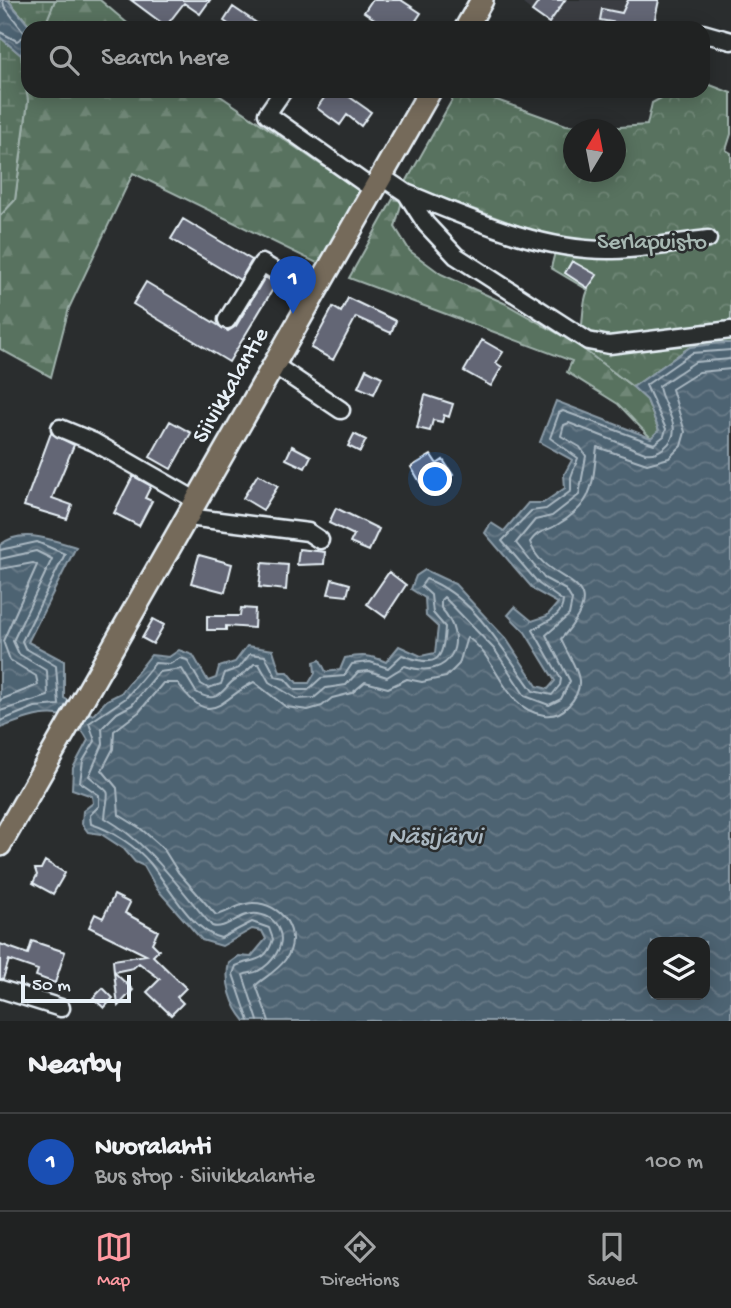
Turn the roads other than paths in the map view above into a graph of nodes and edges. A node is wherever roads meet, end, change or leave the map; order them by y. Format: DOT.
graph roads {
  1 [pos="482,0"];
  2 [pos="470,21"];
  3 [pos="710,35"];
  4 [pos="731,41"];
  5 [pos="278,98"];
  6 [pos="426,98"];
  7 [pos="378,184"];
  8 [pos="406,193"];
  9 [pos="708,239"];
  10 [pos="314,295"];
  11 [pos="227,320"];
  12 [pos="731,330"];
  13 [pos="274,365"];
  14 [pos="341,410"];
  15 [pos="60,428"];
  16 [pos="192,509"];
  17 [pos="320,540"];
  18 [pos="0,845"];
  19 [pos="0,989"];
  20 [pos="61,1007"];
  1 -- 2 [label="main road"];
  3 -- 4 [label="street"];
  5 -- 7 [label="street"];
  6 -- 7 [label="main road, Siivikkalantie"];
  7 -- 8 [label="street"];
  7 -- 10 [label="main road, Siivikkalantie"];
  8 -- 9 [label="street"];
  8 -- 12 [label="street"];
  10 -- 11 [label="street"];
  10 -- 13 [label="main road, Siivikkalantie"];
  13 -- 14 [label="street"];
  13 -- 16 [label="main road, Siivikkalantie"];
  15 -- 16 [label="street"];
  16 -- 17 [label="street"];
  16 -- 18 [label="main road, Siivikkalantie"];
  19 -- 20 [label="street"];
}
